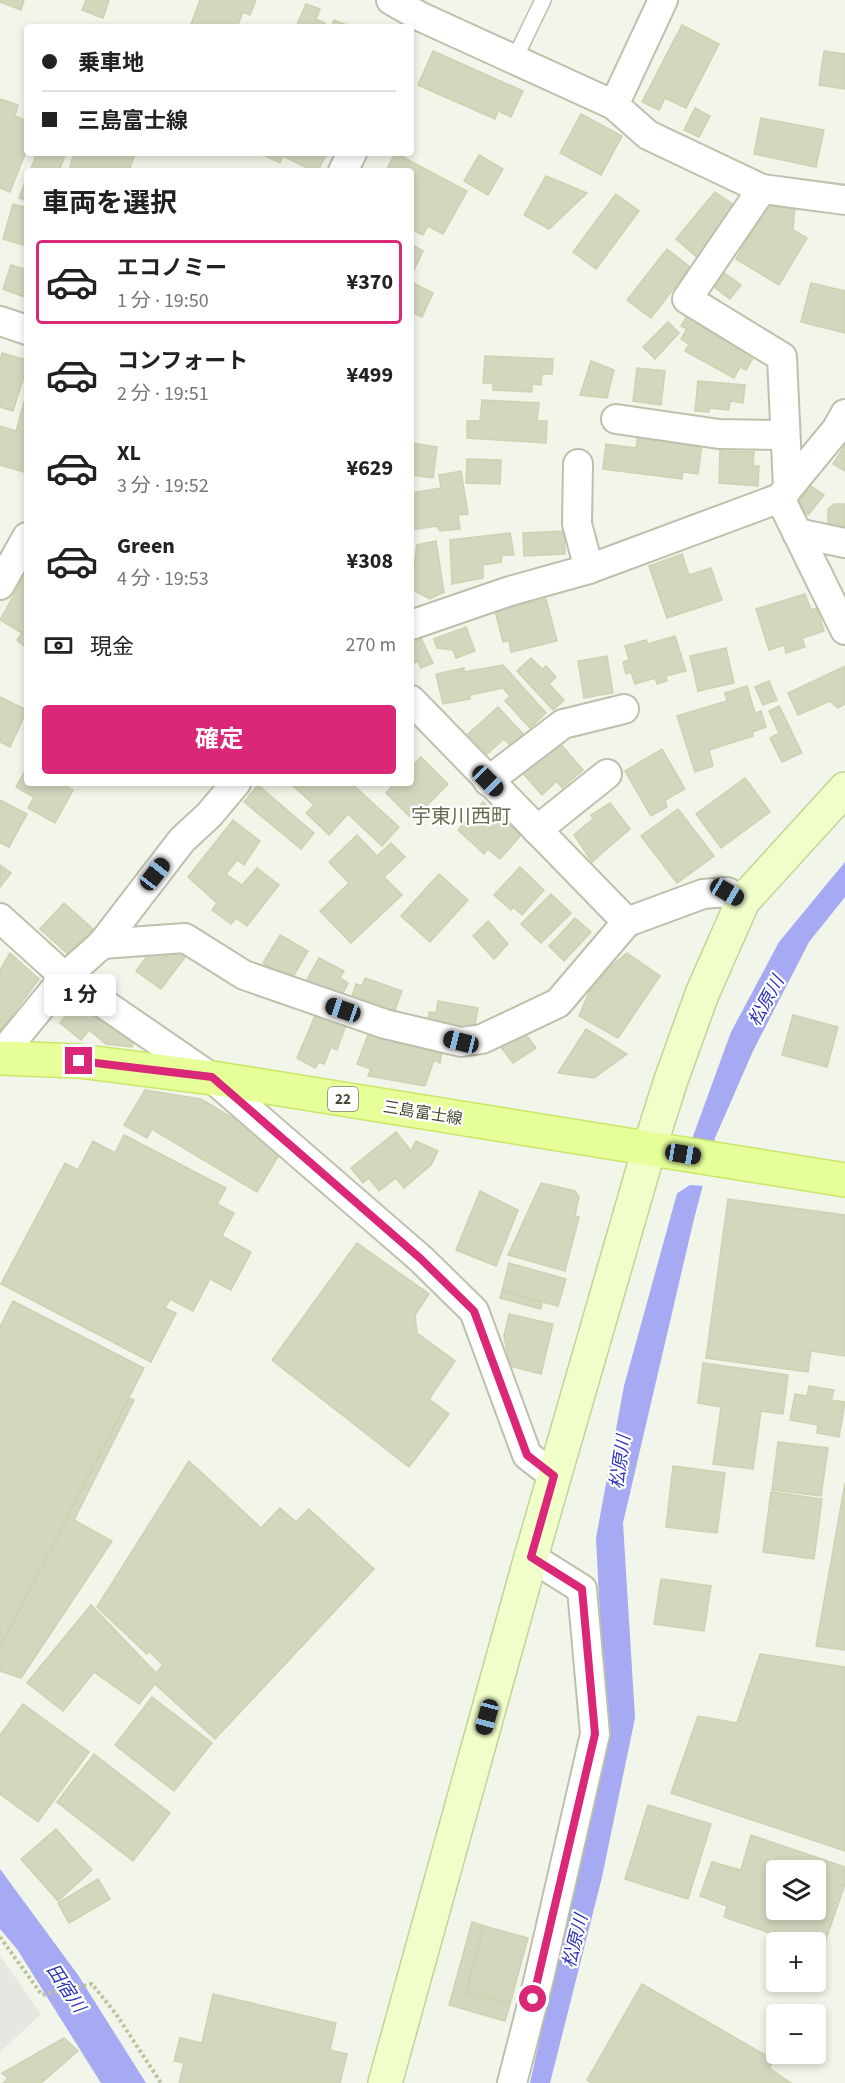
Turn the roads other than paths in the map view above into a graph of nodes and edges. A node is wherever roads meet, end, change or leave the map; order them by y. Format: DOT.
graph roads {
  1 [pos="394,0"];
  2 [pos="543,0"];
  3 [pos="663,0"];
  4 [pos="415,24"];
  5 [pos="514,60"];
  6 [pos="614,105"];
  7 [pos="762,189"];
  8 [pos="845,200"];
  9 [pos="0,321"];
  10 [pos="24,329"];
  11 [pos="845,414"];
  12 [pos="616,419"];
  13 [pos="784,435"];
  14 [pos="578,464"];
  15 [pos="784,493"];
  16 [pos="797,532"];
  17 [pos="845,543"];
  18 [pos="23,555"];
  19 [pos="590,568"];
  20 [pos="0,585"];
  21 [pos="414,622"];
  22 [pos="845,630"];
  23 [pos="414,703"];
  24 [pos="624,709"];
  25 [pos="607,774"];
  26 [pos="488,781"];
  27 [pos="233,786"];
  28 [pos="845,789"];
  29 [pos="537,830"];
  30 [pos="743,901"];
  31 [pos="0,918"];
  32 [pos="627,922"];
  33 [pos="102,944"];
  34 [pos="65,977"];
  35 [pos="0,1057"];
  36 [pos="212,1077"];
  37 [pos="649,1149"];
  38 [pos="845,1180"];
  39 [pos="554,1476"];
  40 [pos="531,1557"];
  41 [pos="385,2083"];
  42 [pos="512,2083"];
  1 -- 4 [label="street"];
  2 -- 5 [label="lane"];
  3 -- 6 [label="street"];
  4 -- 5 [label="street"];
  5 -- 6 [label="street"];
  6 -- 7 [label="street"];
  7 -- 8 [label="street"];
  7 -- 13 [label="street"];
  9 -- 10 [label="street"];
  11 -- 15 [label="street"];
  12 -- 13 [label="street"];
  13 -- 15 [label="street"];
  14 -- 19 [label="street"];
  15 -- 16 [label="street"];
  15 -- 19 [label="street"];
  16 -- 17 [label="street"];
  16 -- 22 [label="street"];
  18 -- 20 [label="street"];
  19 -- 21 [label="street"];
  23 -- 26 [label="street"];
  24 -- 26 [label="street"];
  25 -- 29 [label="street"];
  26 -- 29 [label="street"];
  27 -- 33 [label="street"];
  28 -- 30 [label="street"];
  29 -- 32 [label="street"];
  30 -- 32 [label="street"];
  30 -- 37 [label="street"];
  31 -- 34 [label="street"];
  32 -- 33 [label="street"];
  33 -- 34 [label="street"];
  34 -- 35 [label="street"];
  34 -- 36 [label="street"];
  35 -- 36 [label="main road, 三島富士線 / 22"];
  36 -- 37 [label="main road, 三島富士線 / 22"];
  36 -- 39 [label="street"];
  37 -- 38 [label="main road, 三島富士線 / 22"];
  37 -- 39 [label="street"];
  39 -- 40 [label="street"];
  40 -- 41 [label="street"];
  40 -- 42 [label="street"];
}
